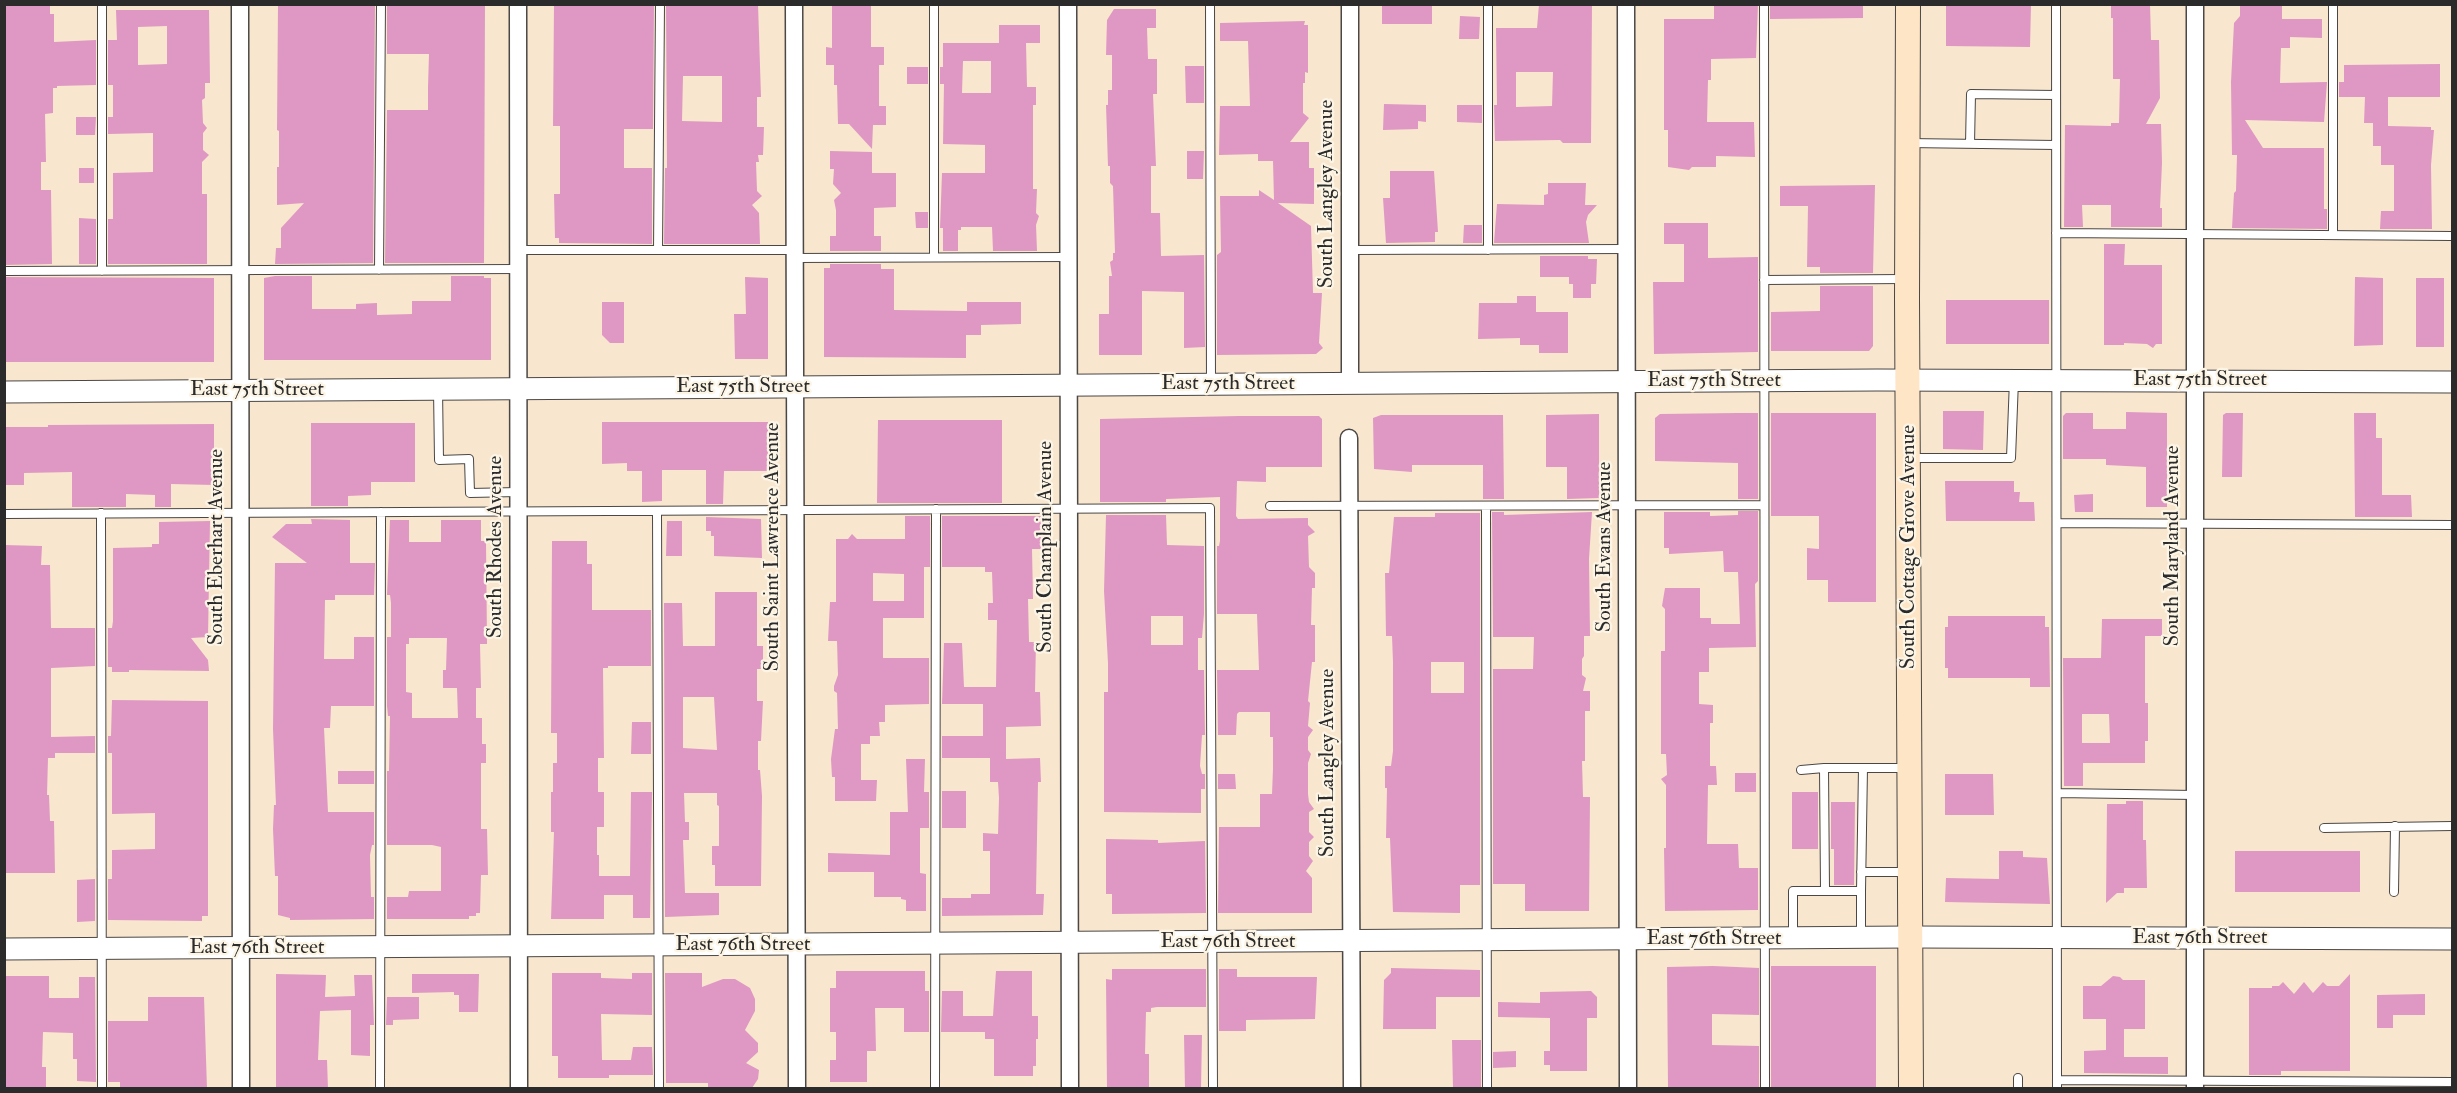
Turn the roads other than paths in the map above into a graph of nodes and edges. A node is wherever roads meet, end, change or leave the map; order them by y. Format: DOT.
graph roads {
  1 [pos="102,4"];
  2 [pos="240,4"];
  3 [pos="381,4"];
  4 [pos="518,4"];
  5 [pos="660,4"];
  6 [pos="794,4"];
  7 [pos="934,4"];
  8 [pos="1068,4"];
  9 [pos="1210,4"];
  10 [pos="1350,4"];
  11 [pos="1488,4"];
  12 [pos="1626,4"];
  13 [pos="1764,4"];
  14 [pos="1908,4"];
  15 [pos="2056,4"];
  16 [pos="2195,4"];
  17 [pos="2333,4"];
  18 [pos="2056,95"];
  19 [pos="1908,143"];
  20 [pos="1970,144"];
  21 [pos="2056,145"];
  22 [pos="2056,233"];
  23 [pos="2197,234"];
  24 [pos="2333,236"];
  25 [pos="2452,236"];
  26 [pos="1627,249"];
  27 [pos="518,250"];
  28 [pos="658,250"];
  29 [pos="1350,250"];
  30 [pos="1488,250"];
  31 [pos="794,254"];
  32 [pos="934,257"];
  33 [pos="1068,257"];
  34 [pos="518,269"];
  35 [pos="240,270"];
  36 [pos="379,270"];
  37 [pos="4,271"];
  38 [pos="102,271"];
  39 [pos="1907,279"];
  40 [pos="1764,280"];
  41 [pos="1908,380"];
  42 [pos="2014,380"];
  43 [pos="2056,380"];
  44 [pos="2196,380"];
  45 [pos="1627,381"];
  46 [pos="1764,381"];
  47 [pos="2452,382"];
  48 [pos="1350,383"];
  49 [pos="1211,384"];
  50 [pos="1068,385"];
  51 [pos="794,386"];
  52 [pos="518,388"];
  53 [pos="438,389"];
  54 [pos="240,391"];
  55 [pos="4,392"];
  56 [pos="1349,438"];
  57 [pos="1908,458"];
  58 [pos="518,492"];
  59 [pos="1764,505"];
  60 [pos="1270,506"];
  61 [pos="1627,506"];
  62 [pos="1350,507"];
  63 [pos="1486,507"];
  64 [pos="936,509"];
  65 [pos="1069,509"];
  66 [pos="795,510"];
  67 [pos="518,511"];
  68 [pos="657,511"];
  69 [pos="381,512"];
  70 [pos="101,513"];
  71 [pos="240,513"];
  72 [pos="4,514"];
  73 [pos="2056,524"];
  74 [pos="2196,524"];
  75 [pos="2452,525"];
  76 [pos="1824,768"];
  77 [pos="1863,768"];
  78 [pos="1911,768"];
  79 [pos="1801,770"];
  80 [pos="2057,793"];
  81 [pos="2195,795"];
  82 [pos="2395,826"];
  83 [pos="2452,826"];
  84 [pos="2324,828"];
  85 [pos="1861,872"];
  86 [pos="1911,872"];
  87 [pos="1825,891"];
  88 [pos="1861,891"];
  89 [pos="2394,892"];
  90 [pos="1912,937"];
  91 [pos="1765,938"];
  92 [pos="1793,938"];
  93 [pos="1861,938"];
  94 [pos="2057,938"];
  95 [pos="2196,938"];
  96 [pos="1628,939"];
  97 [pos="2452,939"];
  98 [pos="1487,940"];
  99 [pos="1352,941"];
  100 [pos="1213,942"];
  101 [pos="935,943"];
  102 [pos="1070,943"];
  103 [pos="796,944"];
  104 [pos="659,945"];
  105 [pos="519,946"];
  106 [pos="380,947"];
  107 [pos="241,948"];
  108 [pos="4,949"];
  109 [pos="102,949"];
  110 [pos="2018,1078"];
  111 [pos="2452,1082"];
  112 [pos="2057,1084"];
  113 [pos="2196,1085"];
  114 [pos="2333,1085"];
  115 [pos="102,1089"];
  116 [pos="241,1089"];
  117 [pos="380,1089"];
  118 [pos="519,1089"];
  119 [pos="659,1089"];
  120 [pos="796,1089"];
  121 [pos="935,1089"];
  122 [pos="1070,1089"];
  123 [pos="1213,1089"];
  124 [pos="1352,1089"];
  125 [pos="1487,1089"];
  126 [pos="1628,1089"];
  127 [pos="1765,1089"];
  128 [pos="1911,1089"];
  129 [pos="2018,1089"];
  1 -- 38 [label="lane"];
  2 -- 35 [label="street, South Eberhart Avenue"];
  3 -- 36 [label="lane"];
  4 -- 27 [label="street, South Rhodes Avenue"];
  5 -- 28 [label="lane"];
  6 -- 31 [label="street, South Saint Lawrence Avenue"];
  7 -- 32 [label="lane"];
  8 -- 33 [label="street, South Champlain Avenue"];
  9 -- 49 [label="lane"];
  10 -- 29 [label="street, South Langley Avenue"];
  11 -- 30 [label="lane"];
  12 -- 26 [label="street, South Evans Avenue"];
  13 -- 40 [label="lane"];
  14 -- 19 [label="main road, South Cottage Grove Avenue"];
  15 -- 18 [label="lane"];
  16 -- 23 [label="street, South Maryland Avenue"];
  17 -- 24 [label="lane"];
  18 -- 20 [label="lane"];
  18 -- 21 [label="lane"];
  19 -- 20 [label="lane"];
  19 -- 39 [label="main road, South Cottage Grove Avenue"];
  20 -- 21 [label="lane"];
  21 -- 22 [label="lane"];
  22 -- 23 [label="lane"];
  22 -- 43 [label="lane"];
  23 -- 24 [label="lane"];
  23 -- 44 [label="street, South Maryland Avenue"];
  24 -- 25 [label="lane"];
  26 -- 30 [label="lane"];
  26 -- 45 [label="street, South Evans Avenue"];
  27 -- 28 [label="lane"];
  27 -- 34 [label="street, South Rhodes Avenue"];
  28 -- 31 [label="lane"];
  29 -- 30 [label="lane"];
  29 -- 48 [label="street, South Langley Avenue"];
  31 -- 32 [label="lane"];
  31 -- 51 [label="street, South Saint Lawrence Avenue"];
  32 -- 33 [label="lane"];
  33 -- 50 [label="street, South Champlain Avenue"];
  34 -- 36 [label="lane"];
  34 -- 52 [label="street, South Rhodes Avenue"];
  35 -- 36 [label="lane"];
  35 -- 38 [label="lane"];
  35 -- 54 [label="street, South Eberhart Avenue"];
  37 -- 38 [label="lane"];
  39 -- 40 [label="lane"];
  39 -- 41 [label="main road, South Cottage Grove Avenue"];
  40 -- 46 [label="lane"];
  41 -- 42 [label="street, East 75th Street"];
  41 -- 46 [label="street, East 75th Street"];
  41 -- 57 [label="main road, South Cottage Grove Avenue"];
  42 -- 43 [label="street, East 75th Street"];
  42 -- 57 [label="lane"];
  43 -- 44 [label="street, East 75th Street"];
  43 -- 73 [label="lane"];
  44 -- 47 [label="street, East 75th Street"];
  44 -- 74 [label="street, South Maryland Avenue"];
  45 -- 46 [label="street, East 75th Street"];
  45 -- 48 [label="street, East 75th Street"];
  45 -- 61 [label="street, South Evans Avenue"];
  46 -- 59 [label="lane"];
  48 -- 49 [label="street, East 75th Street"];
  49 -- 50 [label="street, East 75th Street"];
  50 -- 51 [label="street, East 75th Street"];
  50 -- 65 [label="street, South Champlain Avenue"];
  51 -- 52 [label="street, East 75th Street"];
  51 -- 66 [label="street, South Saint Lawrence Avenue"];
  52 -- 53 [label="street, East 75th Street"];
  52 -- 58 [label="street, South Rhodes Avenue"];
  53 -- 54 [label="street, East 75th Street"];
  53 -- 58 [label="lane"];
  54 -- 55 [label="street, East 75th Street"];
  54 -- 71 [label="street, South Eberhart Avenue"];
  56 -- 62 [label="street, South Langley Avenue"];
  57 -- 78 [label="main road, South Cottage Grove Avenue"];
  58 -- 67 [label="street, South Rhodes Avenue"];
  59 -- 61 [label="lane"];
  59 -- 91 [label="lane"];
  60 -- 62 [label="lane"];
  61 -- 63 [label="lane"];
  61 -- 96 [label="street, South Evans Avenue"];
  62 -- 63 [label="lane"];
  62 -- 99 [label="street, South Langley Avenue"];
  63 -- 98 [label="lane"];
  64 -- 65 [label="lane"];
  64 -- 66 [label="lane"];
  64 -- 101 [label="lane"];
  65 -- 100 [label="lane"];
  65 -- 102 [label="street, South Champlain Avenue"];
  66 -- 68 [label="lane"];
  66 -- 103 [label="street, South Saint Lawrence Avenue"];
  67 -- 68 [label="lane"];
  67 -- 69 [label="lane"];
  67 -- 105 [label="street, South Rhodes Avenue"];
  68 -- 104 [label="lane"];
  69 -- 71 [label="lane"];
  69 -- 106 [label="lane"];
  70 -- 71 [label="lane"];
  70 -- 72 [label="lane"];
  70 -- 109 [label="lane"];
  71 -- 107 [label="street, South Eberhart Avenue"];
  73 -- 74 [label="lane"];
  73 -- 80 [label="lane"];
  74 -- 75 [label="lane"];
  74 -- 81 [label="street, South Maryland Avenue"];
  76 -- 77 [label="lane"];
  76 -- 79 [label="lane"];
  76 -- 87 [label="lane"];
  77 -- 78 [label="lane"];
  77 -- 85 [label="lane"];
  78 -- 86 [label="main road, South Cottage Grove Avenue"];
  80 -- 81 [label="lane"];
  80 -- 94 [label="lane"];
  81 -- 95 [label="street, South Maryland Avenue"];
  82 -- 83 [label="lane"];
  82 -- 84 [label="lane"];
  82 -- 89 [label="lane"];
  85 -- 86 [label="lane"];
  85 -- 88 [label="lane"];
  86 -- 90 [label="main road, South Cottage Grove Avenue"];
  87 -- 88 [label="lane"];
  87 -- 92 [label="lane"];
  88 -- 93 [label="lane"];
  90 -- 93 [label="street, East 76th Street"];
  90 -- 94 [label="street, East 76th Street"];
  90 -- 128 [label="main road, South Cottage Grove Avenue"];
  91 -- 92 [label="street, East 76th Street"];
  91 -- 96 [label="street, East 76th Street"];
  91 -- 127 [label="lane"];
  92 -- 93 [label="street, East 76th Street"];
  94 -- 95 [label="street, East 76th Street"];
  94 -- 112 [label="lane"];
  95 -- 97 [label="street, East 76th Street"];
  95 -- 113 [label="street, South Maryland Avenue"];
  96 -- 98 [label="street, East 76th Street"];
  96 -- 126 [label="street, South Evans Avenue"];
  98 -- 99 [label="street, East 76th Street"];
  98 -- 125 [label="lane"];
  99 -- 100 [label="street, East 76th Street"];
  99 -- 124 [label="street, South Langley Avenue"];
  100 -- 102 [label="street, East 76th Street"];
  100 -- 123 [label="lane"];
  101 -- 102 [label="street, East 76th Street"];
  101 -- 103 [label="street, East 76th Street"];
  101 -- 121 [label="lane"];
  102 -- 122 [label="street, South Champlain Avenue"];
  103 -- 104 [label="street, East 76th Street"];
  103 -- 120 [label="street, South Saint Lawrence Avenue"];
  104 -- 105 [label="street, East 76th Street"];
  104 -- 119 [label="lane"];
  105 -- 106 [label="street, East 76th Street"];
  105 -- 118 [label="street, South Rhodes Avenue"];
  106 -- 107 [label="street, East 76th Street"];
  106 -- 117 [label="lane"];
  107 -- 109 [label="street, East 76th Street"];
  107 -- 116 [label="street, South Eberhart Avenue"];
  108 -- 109 [label="street, East 76th Street"];
  109 -- 115 [label="lane"];
  110 -- 129 [label="lane"];
  111 -- 114 [label="lane"];
  112 -- 113 [label="lane"];
  113 -- 114 [label="lane"];
}
